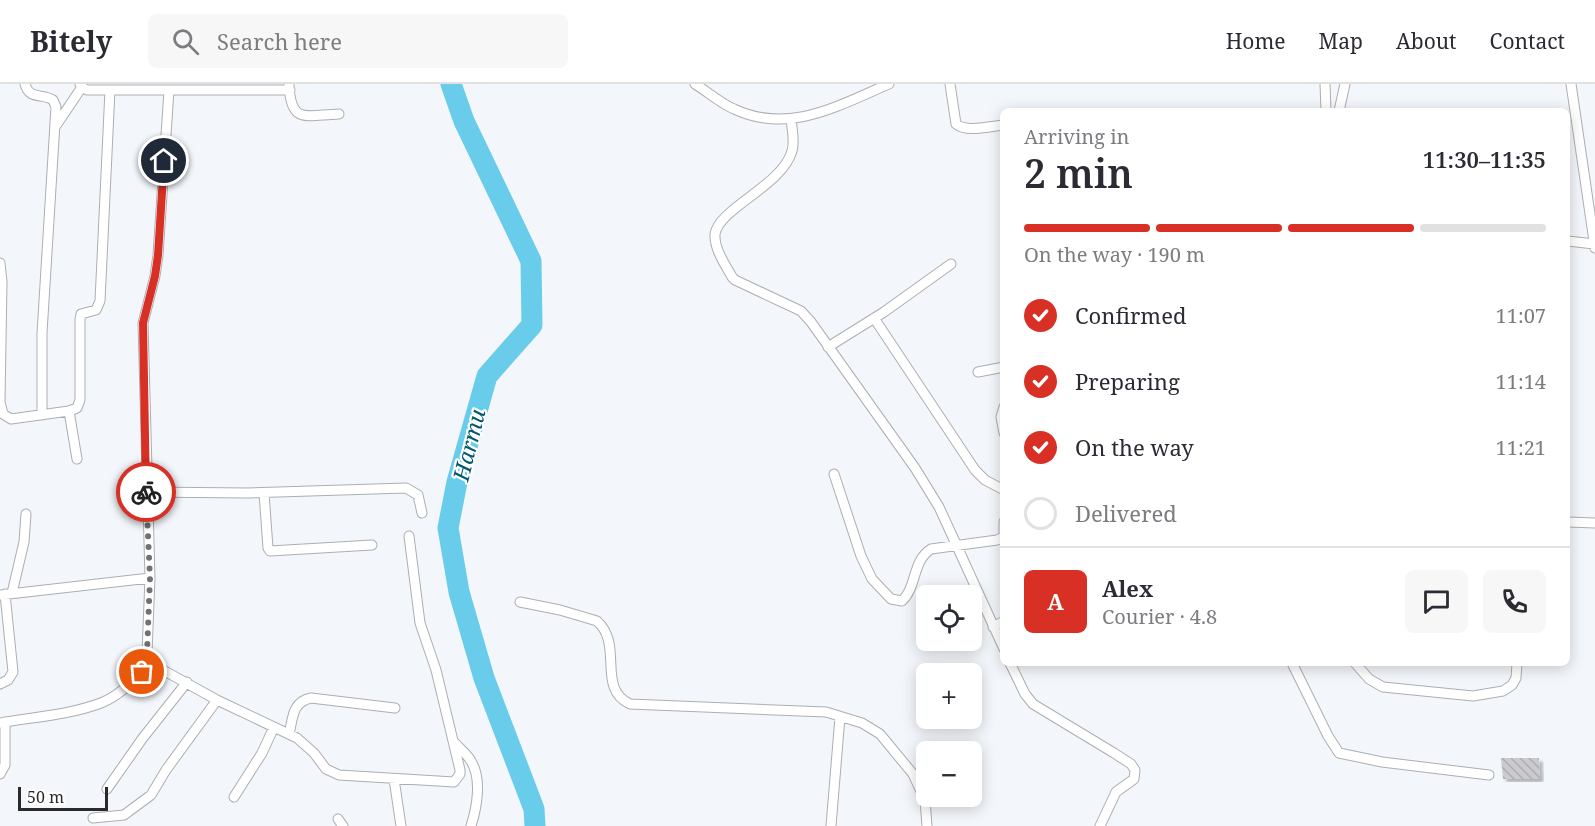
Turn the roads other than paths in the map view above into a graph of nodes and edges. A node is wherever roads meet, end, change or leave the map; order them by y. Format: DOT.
graph roads {
  1 [pos="25,84"];
  2 [pos="695,84"];
  3 [pos="889,84"];
  4 [pos="950,84"];
  5 [pos="1325,84"];
  6 [pos="1345,84"];
  7 [pos="1571,84"];
  8 [pos="81,86"];
  9 [pos="290,87"];
  10 [pos="110,90"];
  11 [pos="169,90"];
  12 [pos="1326,108"];
  13 [pos="1340,108"];
  14 [pos="339,114"];
  15 [pos="791,119"];
  16 [pos="1000,125"];
  17 [pos="55,127"];
  18 [pos="1593,215"];
  19 [pos="1570,241"];
  20 [pos="1595,246"];
  21 [pos="0,263"];
  22 [pos="951,264"];
  23 [pos="874,318"];
  24 [pos="828,346"];
  25 [pos="1000,368"];
  26 [pos="978,372"];
  27 [pos="69,411"];
  28 [pos="42,415"];
  29 [pos="77,459"];
  30 [pos="834,474"];
  31 [pos="1000,488"];
  32 [pos="146,492"];
  33 [pos="264,493"];
  34 [pos="422,513"];
  35 [pos="26,514"];
  36 [pos="1570,522"];
  37 [pos="1595,523"];
  38 [pos="409,537"];
  39 [pos="1000,537"];
  40 [pos="956,544"];
  41 [pos="372,545"];
  42 [pos="150,578"];
  43 [pos="6,594"];
  44 [pos="520,602"];
  45 [pos="1000,623"];
  46 [pos="993,627"];
  47 [pos="1000,641"];
  48 [pos="151,663"];
  49 [pos="1015,666"];
  50 [pos="1293,666"];
  51 [pos="1358,666"];
  52 [pos="1517,666"];
  53 [pos="187,682"];
  54 [pos="0,684"];
  55 [pos="218,700"];
  56 [pos="395,708"];
  57 [pos="840,717"];
  58 [pos="2,722"];
  59 [pos="274,727"];
  60 [pos="289,735"];
  61 [pos="455,743"];
  62 [pos="0,774"];
  63 [pos="1489,775"];
  64 [pos="394,779"];
  65 [pos="106,789"];
  66 [pos="234,797"];
  67 [pos="93,818"];
  68 [pos="401,826"];
  69 [pos="471,826"];
  70 [pos="831,826"];
  71 [pos="927,826"];
  72 [pos="1100,826"];
  1 -- 17 [label="street"];
  2 -- 15 [label="street"];
  3 -- 15 [label="street"];
  4 -- 16 [label="street"];
  5 -- 12 [label="street"];
  6 -- 13 [label="street"];
  7 -- 18 [label="street"];
  8 -- 10 [label="street"];
  8 -- 17 [label="street"];
  9 -- 11 [label="street"];
  9 -- 14 [label="street"];
  10 -- 11 [label="street"];
  10 -- 27 [label="street"];
  11 -- 32 [label="street"];
  15 -- 24 [label="street"];
  17 -- 28 [label="street"];
  18 -- 20 [label="street"];
  19 -- 20 [label="street"];
  21 -- 28 [label="street"];
  22 -- 23 [label="street"];
  23 -- 24 [label="street"];
  23 -- 31 [label="street"];
  24 -- 40 [label="street"];
  25 -- 26 [label="street"];
  27 -- 28 [label="street"];
  27 -- 29 [label="street"];
  30 -- 40 [label="street"];
  32 -- 33 [label="street"];
  32 -- 42 [label="street"];
  33 -- 34 [label="street"];
  33 -- 41 [label="street"];
  35 -- 43 [label="street"];
  36 -- 37 [label="street"];
  38 -- 61 [label="street"];
  39 -- 40 [label="street"];
  40 -- 46 [label="street"];
  42 -- 43 [label="street"];
  42 -- 48 [label="street"];
  43 -- 54 [label="street"];
  44 -- 57 [label="street"];
  45 -- 46 [label="street"];
  46 -- 47 [label="street"];
  48 -- 53 [label="street"];
  48 -- 58 [label="street"];
  49 -- 72 [label="street"];
  50 -- 63 [label="street"];
  51 -- 52 [label="street"];
  53 -- 55 [label="street"];
  53 -- 65 [label="street"];
  55 -- 59 [label="street"];
  55 -- 67 [label="street"];
  56 -- 60 [label="street"];
  57 -- 70 [label="street"];
  57 -- 71 [label="street"];
  58 -- 62 [label="street"];
  59 -- 60 [label="street"];
  59 -- 66 [label="street"];
  60 -- 64 [label="street"];
  61 -- 64 [label="street"];
  61 -- 69 [label="street"];
  64 -- 68 [label="street"];
}
